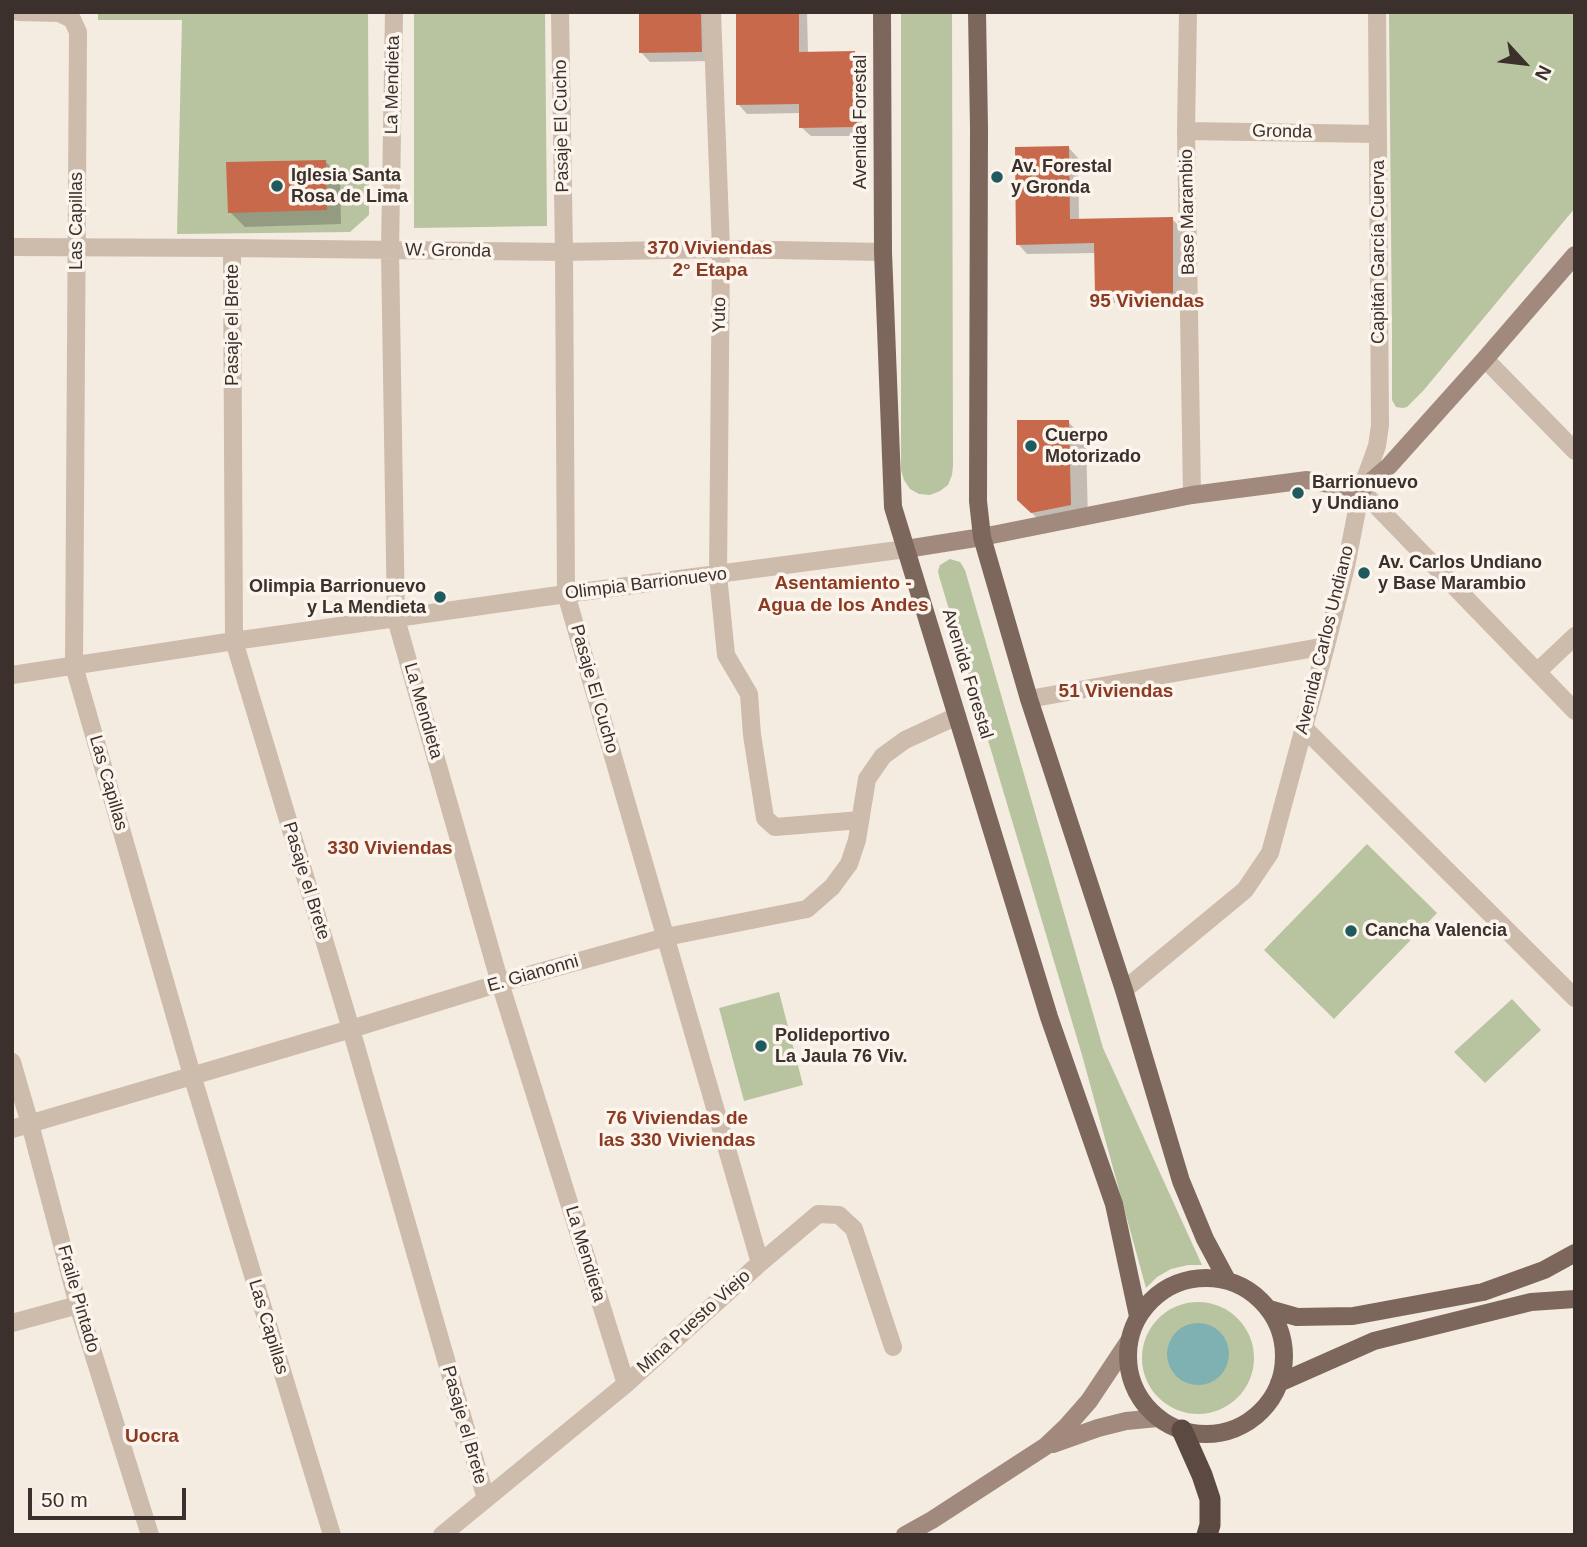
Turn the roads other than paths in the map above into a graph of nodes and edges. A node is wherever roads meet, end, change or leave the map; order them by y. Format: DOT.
graph roads {
  1 [pos="18,12"];
  2 [pos="394,12"];
  3 [pos="560,12"];
  4 [pos="712,12"];
  5 [pos="882,12"];
  6 [pos="977,12"];
  7 [pos="1188,12"];
  8 [pos="1377,12"];
  9 [pos="59,13"];
  10 [pos="1186,131"];
  11 [pos="1378,134"];
  12 [pos="12,247"];
  13 [pos="77,247"];
  14 [pos="232,248"];
  15 [pos="721,249"];
  16 [pos="390,251"];
  17 [pos="883,251"];
  18 [pos="564,253"];
  19 [pos="1575,255"];
  20 [pos="1485,359"];
  21 [pos="1575,451"];
  22 [pos="1362,490"];
  23 [pos="1192,495"];
  24 [pos="982,537"];
  25 [pos="906,549"];
  26 [pos="718,575"];
  27 [pos="566,594"];
  28 [pos="396,619"];
  29 [pos="1575,636"];
  30 [pos="233,641"];
  31 [pos="1326,646"];
  32 [pos="74,666"];
  33 [pos="1537,672"];
  34 [pos="12,675"];
  35 [pos="1029,699"];
  36 [pos="1575,711"];
  37 [pos="957,716"];
  38 [pos="1304,728"];
  39 [pos="860,820"];
  40 [pos="666,937"];
  41 [pos="500,982"];
  42 [pos="1124,990"];
  43 [pos="1575,998"];
  44 [pos="351,1029"];
  45 [pos="12,1062"];
  46 [pos="192,1075"];
  47 [pos="30,1124"];
  48 [pos="12,1129"];
  49 [pos="1575,1253"];
  50 [pos="760,1263"];
  51 [pos="1227,1280"];
  52 [pos="1575,1299"];
  53 [pos="78,1305"];
  54 [pos="1269,1309"];
  55 [pos="1138,1316"];
  56 [pos="12,1323"];
  57 [pos="1129,1341"];
  58 [pos="893,1347"];
  59 [pos="1279,1383"];
  60 [pos="626,1384"];
  61 [pos="1158,1418"];
  62 [pos="1182,1430"];
  63 [pos="1046,1446"];
  64 [pos="486,1499"];
  65 [pos="150,1535"];
  66 [pos="332,1535"];
  67 [pos="442,1535"];
  68 [pos="905,1535"];
  69 [pos="1206,1535"];
  1 -- 9 [label="street"];
  2 -- 16 [label="street, La Mendieta"];
  3 -- 18 [label="street, Pasaje El Cucho"];
  4 -- 15 [label="street, Yuto"];
  5 -- 17 [label="main road, Avenida Forestal"];
  6 -- 24 [label="main road"];
  7 -- 10 [label="street, Base Marambio"];
  8 -- 11 [label="street, Capitán García Cuerva"];
  9 -- 13 [label="street, Las Capillas"];
  10 -- 11 [label="street, Gronda"];
  10 -- 23 [label="street, Base Marambio"];
  11 -- 22 [label="street, Capitán García Cuerva"];
  12 -- 13 [label="street, W. Gronda"];
  13 -- 14 [label="street, W. Gronda"];
  13 -- 32 [label="street, Las Capillas"];
  14 -- 16 [label="street, W. Gronda"];
  14 -- 30 [label="street, Pasaje el Brete"];
  15 -- 17 [label="street, W. Gronda"];
  15 -- 18 [label="street, W. Gronda"];
  15 -- 26 [label="street, Yuto"];
  16 -- 18 [label="street, W. Gronda"];
  16 -- 28 [label="street, La Mendieta"];
  17 -- 25 [label="main road, Avenida Forestal"];
  18 -- 27 [label="street, Pasaje El Cucho"];
  19 -- 20 [label="street"];
  20 -- 21 [label="street"];
  20 -- 22 [label="street"];
  22 -- 23 [label="street, Olimpia Barrionuevo"];
  22 -- 31 [label="street, Avenida Carlos Undiano"];
  22 -- 33 [label="street"];
  23 -- 24 [label="street, Olimpia Barrionuevo"];
  24 -- 25 [label="street, Olimpia Barrionuevo"];
  24 -- 35 [label="main road"];
  25 -- 26 [label="street, Olimpia Barrionuevo"];
  25 -- 37 [label="main road, Avenida Forestal"];
  26 -- 27 [label="street, Olimpia Barrionuevo"];
  26 -- 39 [label="street, Yuto"];
  27 -- 28 [label="street, Olimpia Barrionuevo"];
  27 -- 40 [label="street, Pasaje El Cucho"];
  28 -- 30 [label="street, Olimpia Barrionuevo"];
  28 -- 41 [label="street, La Mendieta"];
  29 -- 33 [label="street"];
  30 -- 32 [label="street, Olimpia Barrionuevo"];
  30 -- 44 [label="street, Pasaje el Brete"];
  31 -- 35 [label="street"];
  31 -- 38 [label="street, Avenida Carlos Undiano"];
  32 -- 34 [label="street, Olimpia Barrionuevo"];
  32 -- 46 [label="street, Las Capillas"];
  33 -- 36 [label="street"];
  35 -- 42 [label="main road"];
  37 -- 39 [label="street, E. Gianonni"];
  37 -- 55 [label="main road, Avenida Forestal"];
  38 -- 42 [label="street, Avenida Carlos Undiano"];
  38 -- 43 [label="street"];
  39 -- 40 [label="street, E. Gianonni"];
  40 -- 41 [label="street, E. Gianonni"];
  40 -- 50 [label="street, Pasaje El Cucho"];
  41 -- 44 [label="street, E. Gianonni"];
  41 -- 60 [label="street, La Mendieta"];
  42 -- 51 [label="main road"];
  44 -- 46 [label="street, E. Gianonni"];
  44 -- 64 [label="street, Pasaje el Brete"];
  45 -- 47 [label="street, Fraile Pintado"];
  46 -- 47 [label="street, E. Gianonni"];
  46 -- 66 [label="street, Las Capillas"];
  47 -- 48 [label="street, E. Gianonni"];
  47 -- 53 [label="street, Fraile Pintado"];
  49 -- 54 [label="main road"];
  50 -- 58 [label="street, Mina Puesto Viejo"];
  50 -- 60 [label="street, Mina Puesto Viejo"];
  51 -- 54 [label="main road"];
  51 -- 55 [label="main road"];
  52 -- 59 [label="main road"];
  53 -- 56 [label="street"];
  53 -- 65 [label="street, Fraile Pintado"];
  54 -- 59 [label="main road"];
  55 -- 57 [label="main road"];
  57 -- 61 [label="main road"];
  57 -- 63 [label="street"];
  59 -- 62 [label="main road"];
  60 -- 64 [label="street, Mina Puesto Viejo"];
  61 -- 62 [label="main road"];
  61 -- 63 [label="street"];
  62 -- 69 [label="highway"];
  63 -- 68 [label="street"];
  64 -- 67 [label="street, Mina Puesto Viejo"];
}
